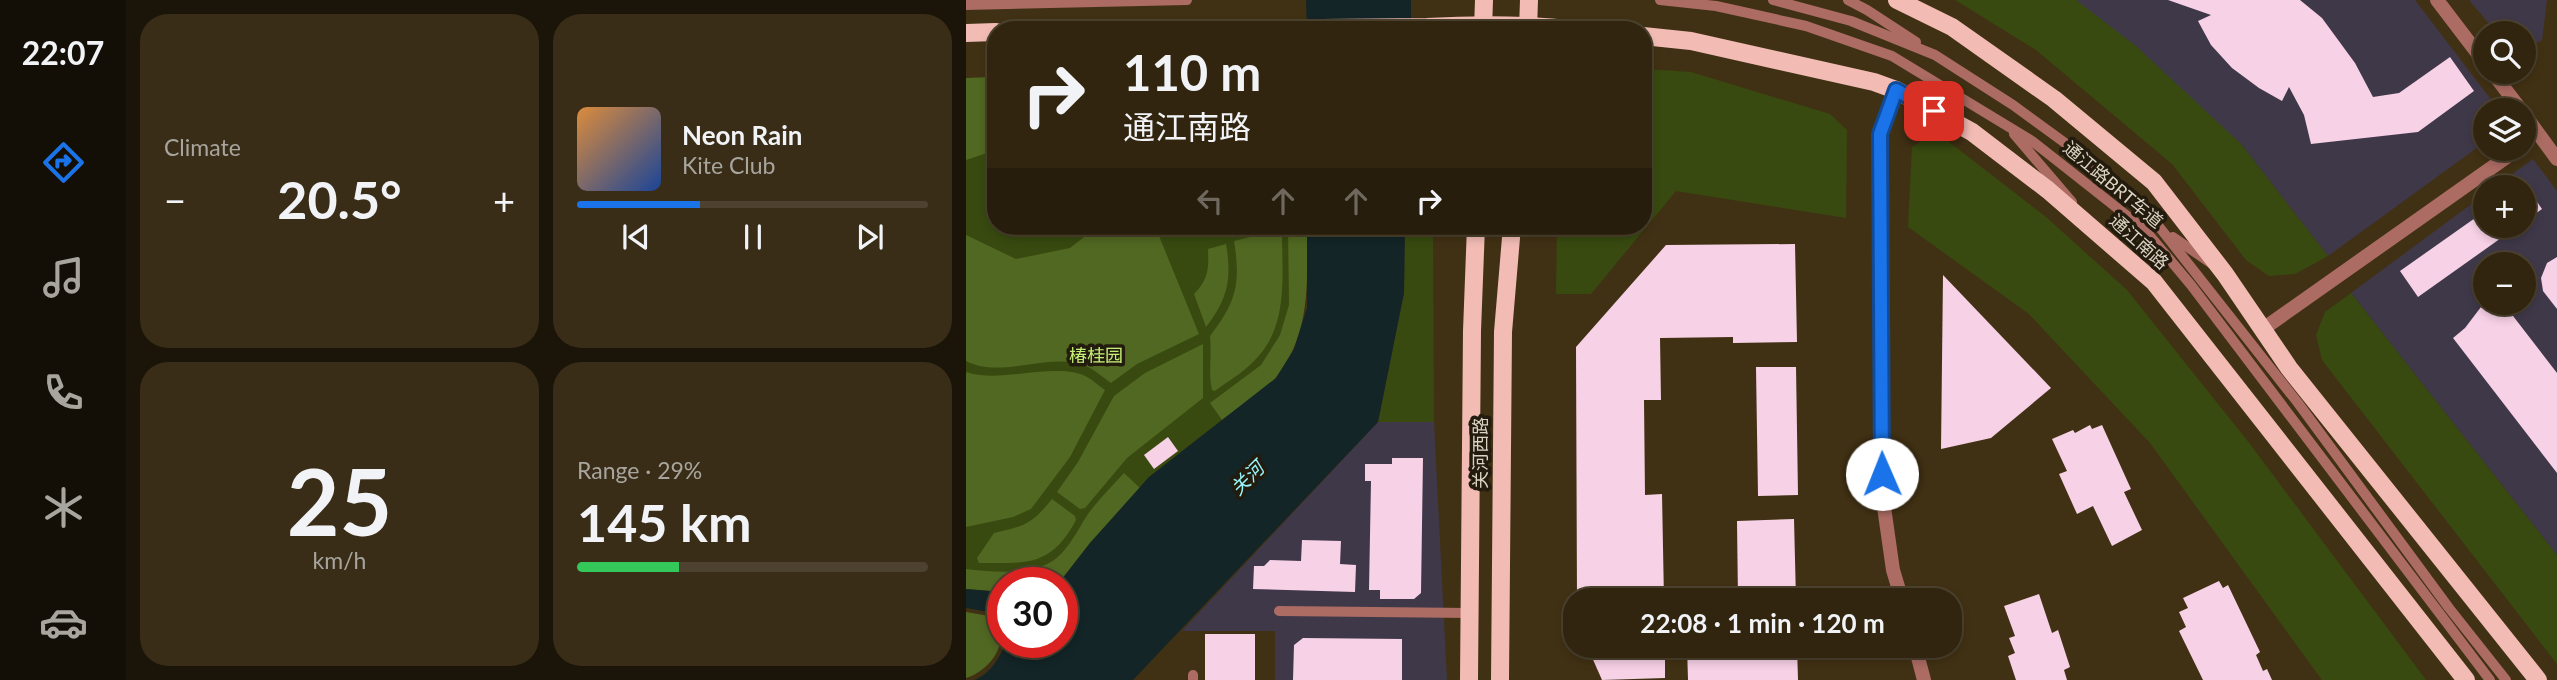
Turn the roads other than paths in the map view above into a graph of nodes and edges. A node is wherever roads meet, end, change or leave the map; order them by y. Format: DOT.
graph roads {
  1 [pos="1187,0"];
  2 [pos="1484,0"];
  3 [pos="1530,0"];
  4 [pos="1660,0"];
  5 [pos="1773,0"];
  6 [pos="1848,0"];
  7 [pos="1897,0"];
  8 [pos="2437,0"];
  9 [pos="966,5"];
  10 [pos="1483,21"];
  11 [pos="1528,21"];
  12 [pos="987,32"];
  13 [pos="966,33"];
  14 [pos="1652,37"];
  15 [pos="2473,47"];
  16 [pos="1935,55"];
  17 [pos="1896,90"];
  18 [pos="2008,127"];
  19 [pos="2536,130"];
  20 [pos="2539,134"];
  21 [pos="2536,136"];
  22 [pos="2557,159"];
  23 [pos="2501,161"];
  24 [pos="2161,229"];
  25 [pos="1476,235"];
  26 [pos="1511,235"];
  27 [pos="2101,236"];
  28 [pos="2225,274"];
  29 [pos="2263,329"];
  30 [pos="1898,588"];
  31 [pos="1279,611"];
  32 [pos="1469,613"];
  33 [pos="1918,658"];
  34 [pos="1469,680"];
  35 [pos="1500,680"];
  36 [pos="1924,680"];
  37 [pos="2466,680"];
  38 [pos="2490,680"];
  39 [pos="2506,680"];
  40 [pos="2538,680"];
  1 -- 9 [label="lane"];
  2 -- 10 [label="main road"];
  3 -- 11 [label="main road"];
  4 -- 18 [label="lane, 通江路BRT车道"];
  5 -- 16 [label="lane, 通江路BRT车道"];
  6 -- 16 [label="lane"];
  7 -- 28 [label="main road"];
  8 -- 15 [label="street"];
  12 -- 13 [label="main road"];
  14 -- 17 [label="main road, 通江南路"];
  16 -- 24 [label="lane, 通江路BRT车道"];
  17 -- 27 [label="main road, 通江南路"];
  17 -- 30 [label="street"];
  18 -- 27 [label="lane"];
  18 -- 38 [label="lane, 通江路BRT车道"];
  19 -- 20 [label="street"];
  20 -- 21 [label="street"];
  20 -- 22 [label="street"];
  23 -- 29 [label="street"];
  24 -- 28 [label="lane"];
  24 -- 39 [label="lane, 通江路BRT车道"];
  25 -- 32 [label="main road, 关河西路"];
  26 -- 35 [label="main road, 关河西路"];
  27 -- 37 [label="main road, 通江南路"];
  28 -- 29 [label="main road"];
  29 -- 40 [label="main road"];
  31 -- 32 [label="lane"];
  32 -- 34 [label="main road, 关河西路"];
  33 -- 36 [label="street"];
}
